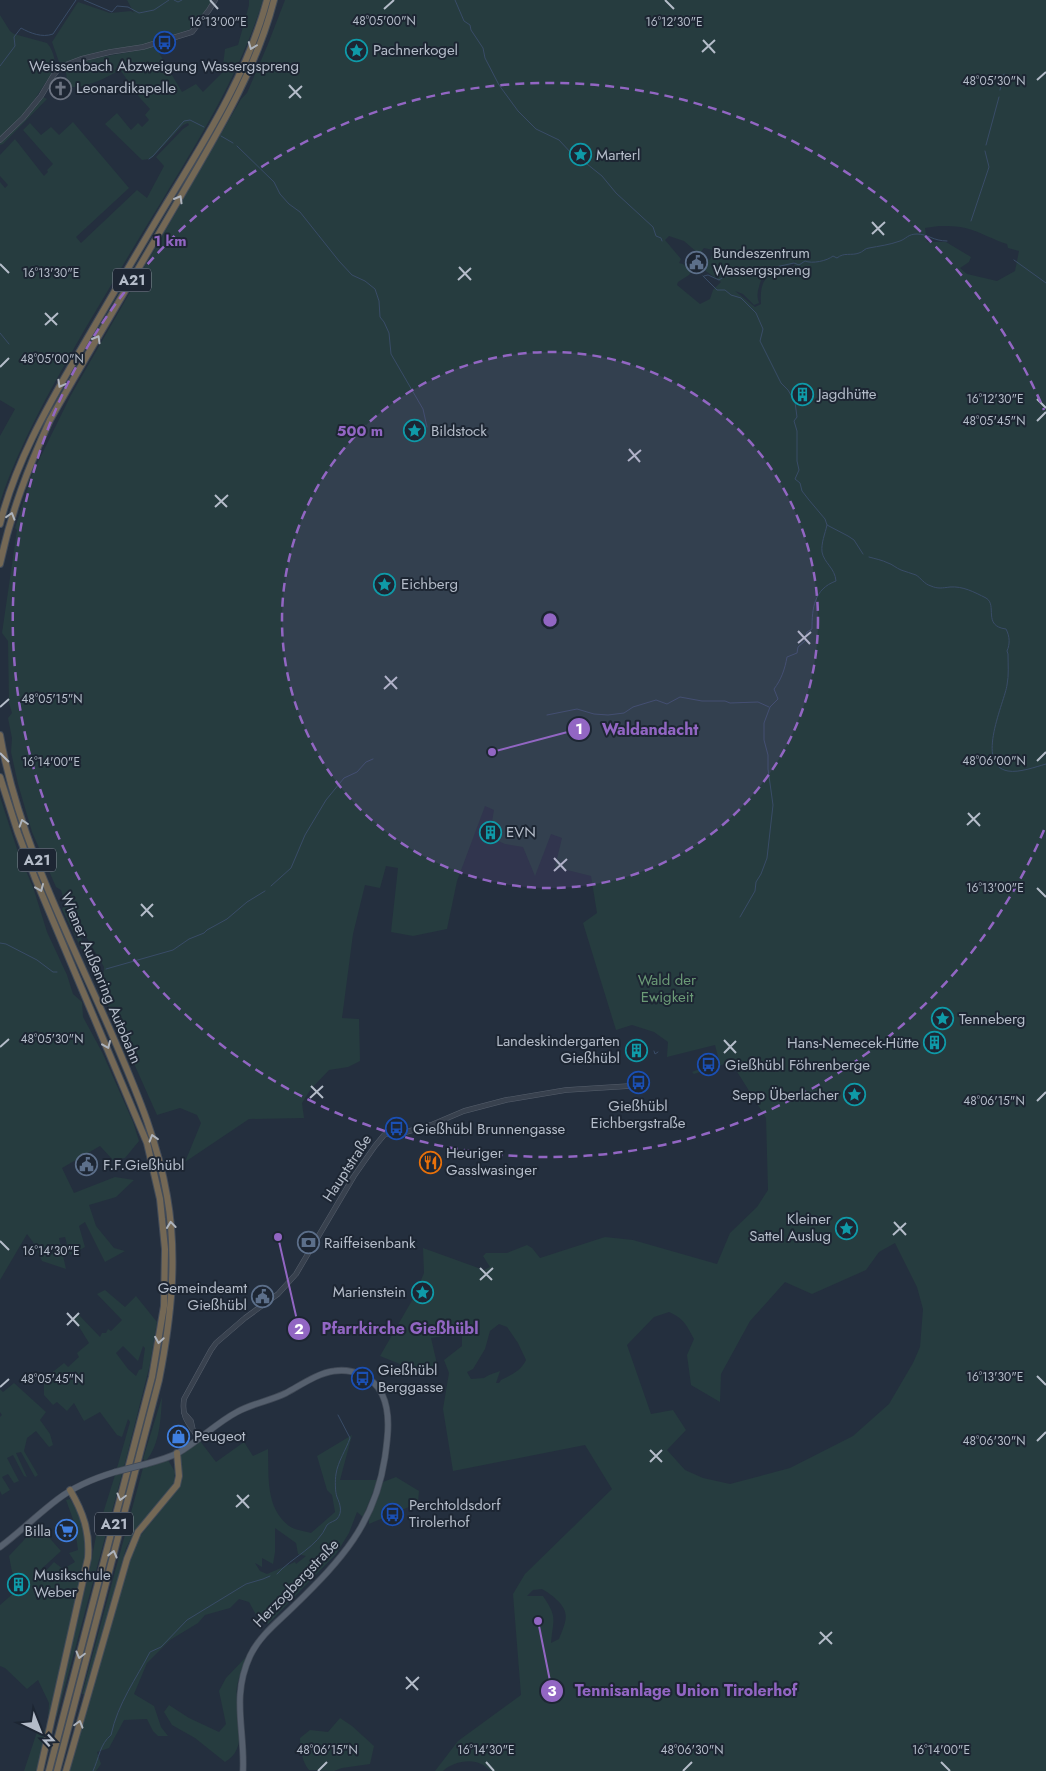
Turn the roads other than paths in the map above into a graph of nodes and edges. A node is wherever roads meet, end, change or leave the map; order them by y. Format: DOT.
graph roads {
  1 [pos="215,0"];
  2 [pos="267,0"];
  3 [pos="274,0"];
  4 [pos="0,140"];
  5 [pos="0,524"];
  6 [pos="0,564"];
  7 [pos="0,735"];
  8 [pos="0,777"];
  9 [pos="630,1086"];
  10 [pos="159,1173"];
  11 [pos="199,1439"];
  12 [pos="177,1453"];
  13 [pos="169,1457"];
  14 [pos="176,1463"];
  15 [pos="70,1490"];
  16 [pos="0,1547"];
  17 [pos="40,1771"];
  18 [pos="49,1771"];
  19 [pos="57,1771"];
  20 [pos="66,1771"];
  21 [pos="243,1771"];
  1 -- 4 [label="street"];
  2 -- 5 [label="highway, A21, one-way"];
  6 -- 3 [label="highway, A21, one-way"];
  10 -- 7 [label="highway, Wiener Außenring Autobahn / A21, one-way"];
  8 -- 10 [label="highway, Wiener Außenring Autobahn / A21, one-way"];
  9 -- 11 [label="street, Hauptstraße"];
  10 -- 18 [label="highway, A21, one-way"];
  19 -- 10 [label="highway, A21, one-way"];
  11 -- 12 [label="main road"];
  11 -- 21 [label="main road, Herzogbergstraße"];
  12 -- 13 [label="main road"];
  12 -- 14 [label="highway"];
  13 -- 14 [label="highway"];
  13 -- 15 [label="main road, bridge"];
  20 -- 14 [label="highway, one-way"];
  15 -- 16 [label="main road"];
  15 -- 17 [label="highway"];
}
